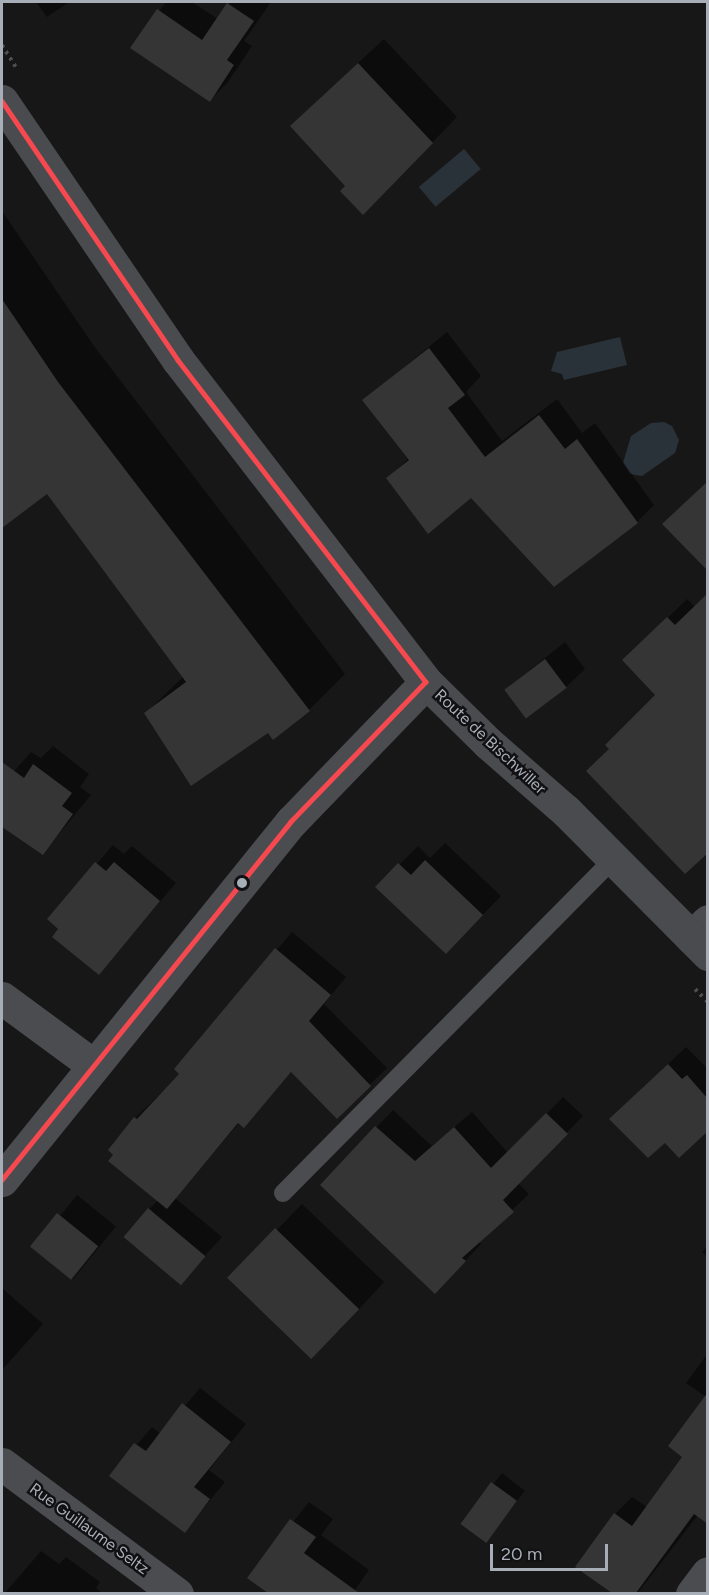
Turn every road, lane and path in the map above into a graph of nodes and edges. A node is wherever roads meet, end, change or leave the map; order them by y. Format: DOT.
graph roads {
  1 [pos="2,45"];
  2 [pos="21,74"];
  3 [pos="2,101"];
  4 [pos="426,682"];
  5 [pos="614,860"];
  6 [pos="702,938"];
  7 [pos="2,998"];
  8 [pos="93,1065"];
  9 [pos="2,1180"];
  10 [pos="283,1193"];
  11 [pos="2,1464"];
  12 [pos="708,1573"];
  13 [pos="177,1593"];
  14 [pos="692,1593"];
  1 -- 2 [label="path"];
  3 -- 4 [label="street, Route de Bischwiller"];
  4 -- 5 [label="street, Route de Bischwiller"];
  4 -- 8 [label="street"];
  5 -- 6 [label="street, Route de Bischwiller"];
  5 -- 10 [label="lane"];
  7 -- 8 [label="street"];
  8 -- 9 [label="street"];
  11 -- 13 [label="street, Rue Guillaume Seltz"];
  12 -- 14 [label="street"];
}
